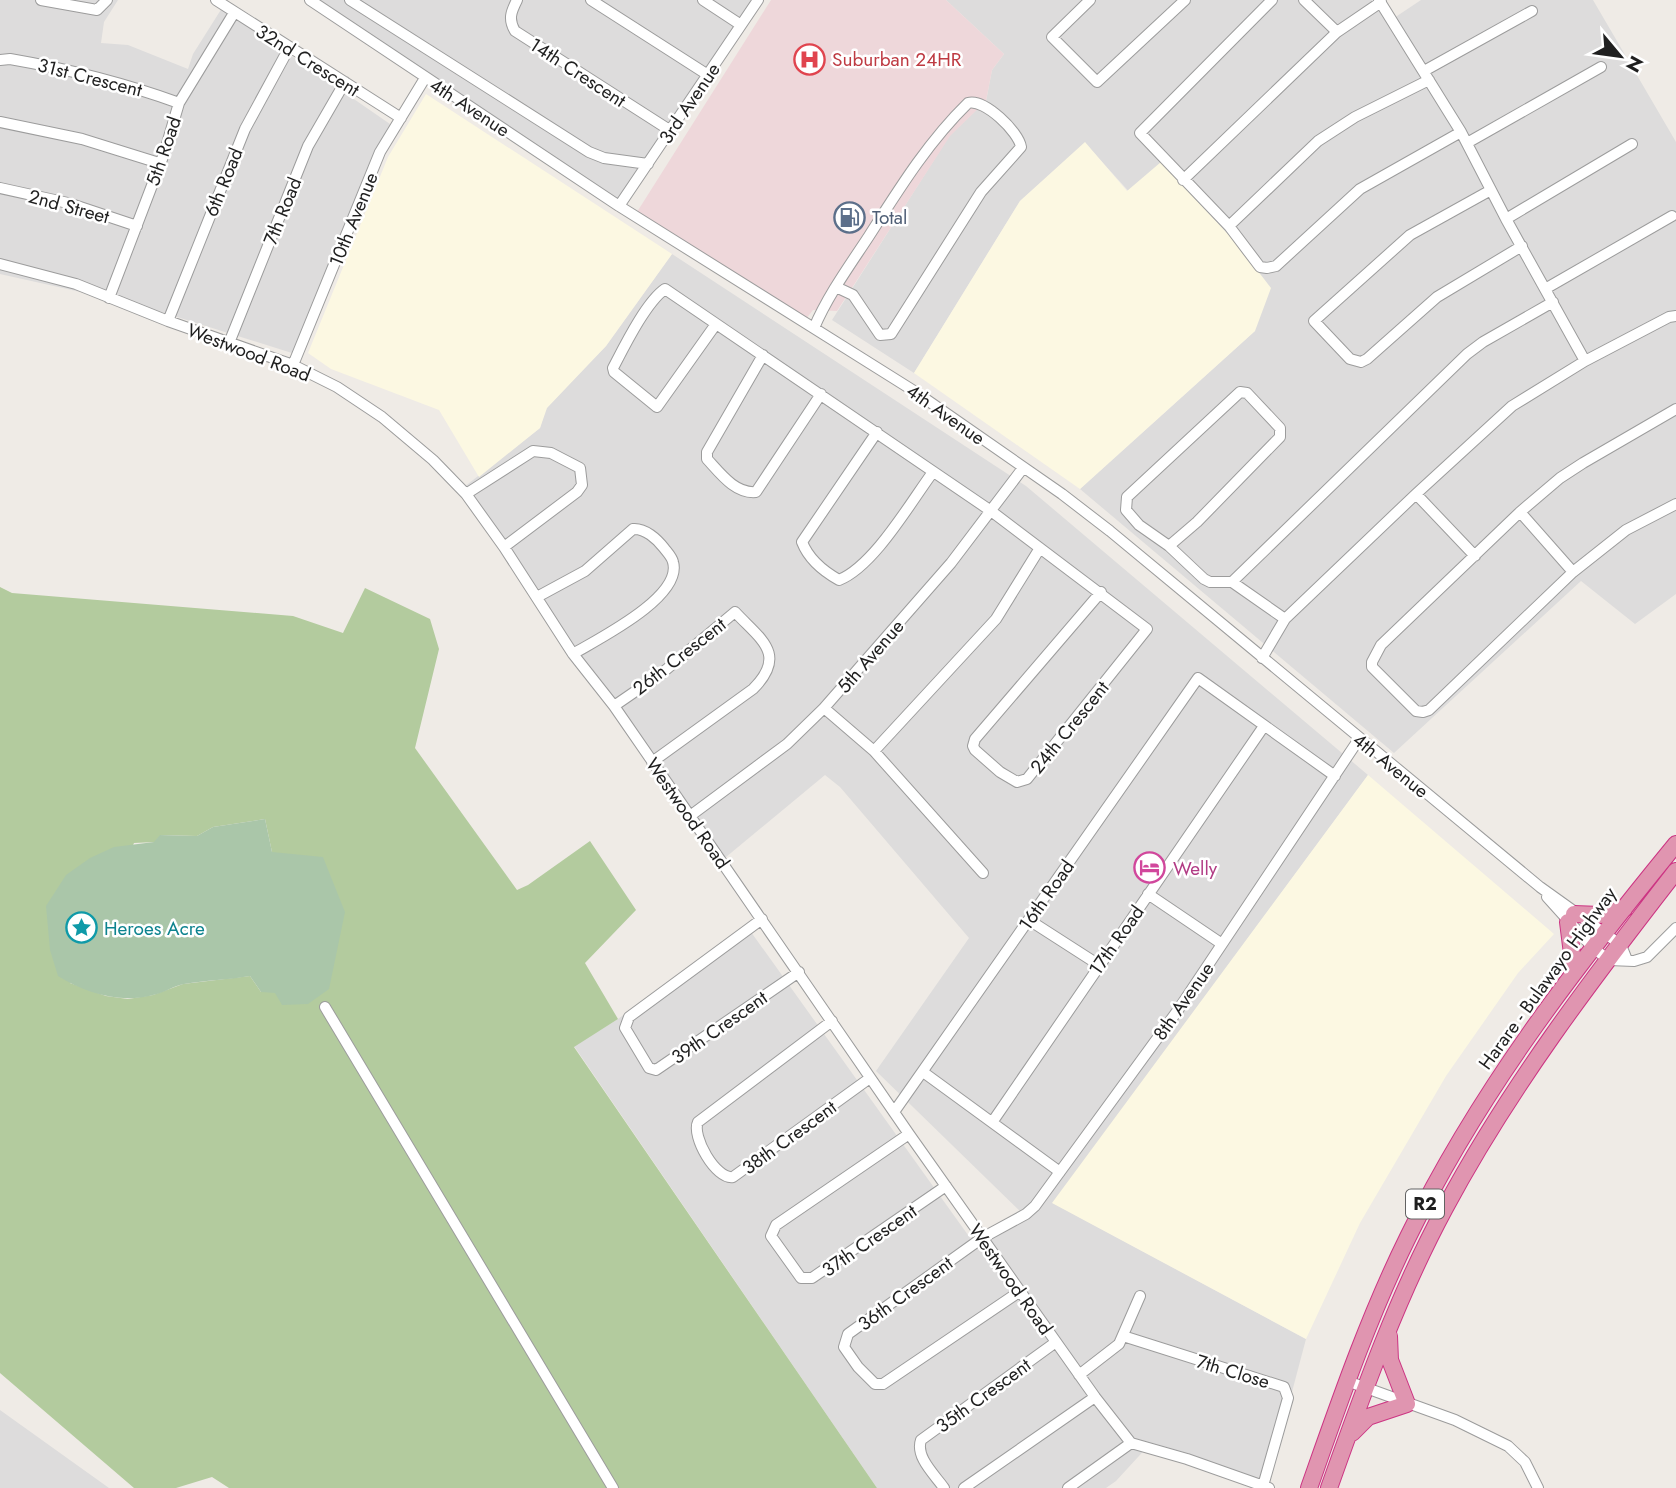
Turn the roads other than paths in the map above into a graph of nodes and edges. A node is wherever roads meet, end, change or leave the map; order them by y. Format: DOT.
graph roads {
  1 [pos="41,0"];
  2 [pos="107,0"];
  3 [pos="216,0"];
  4 [pos="310,0"];
  5 [pos="350,0"];
  6 [pos="517,0"];
  7 [pos="591,0"];
  8 [pos="703,0"];
  9 [pos="758,0"];
  10 [pos="1090,0"];
  11 [pos="1185,0"];
  12 [pos="1272,0"];
  13 [pos="1304,0"];
  14 [pos="1380,1"];
  15 [pos="1532,11"];
  16 [pos="234,13"];
  17 [pos="741,25"];
  18 [pos="1338,32"];
  19 [pos="289,48"];
  20 [pos="0,60"];
  21 [pos="1601,67"];
  22 [pos="708,75"];
  23 [pos="1427,76"];
  24 [pos="425,78"];
  25 [pos="345,82"];
  26 [pos="179,103"];
  27 [pos="401,118"];
  28 [pos="0,122"];
  29 [pos="671,131"];
  30 [pos="1461,132"];
  31 [pos="1467,143"];
  32 [pos="1632,144"];
  33 [pos="159,163"];
  34 [pos="648,164"];
  35 [pos="1183,180"];
  36 [pos="0,188"];
  37 [pos="1491,190"];
  38 [pos="619,206"];
  39 [pos="1672,216"];
  40 [pos="1506,219"];
  41 [pos="137,226"];
  42 [pos="1229,226"];
  43 [pos="1521,246"];
  44 [pos="0,264"];
  45 [pos="836,287"];
  46 [pos="1545,289"];
  47 [pos="109,298"];
  48 [pos="1553,302"];
  49 [pos="1676,316"];
  50 [pos="168,321"];
  51 [pos="716,324"];
  52 [pos="814,328"];
  53 [pos="229,343"];
  54 [pos="763,355"];
  55 [pos="1586,361"];
  56 [pos="293,365"];
  57 [pos="821,394"];
  58 [pos="1676,409"];
  59 [pos="877,432"];
  60 [pos="1023,468"];
  61 [pos="933,472"];
  62 [pos="466,494"];
  63 [pos="1416,494"];
  64 [pos="1676,504"];
  65 [pos="991,511"];
  66 [pos="1520,512"];
  67 [pos="1169,546"];
  68 [pos="504,547"];
  69 [pos="1040,548"];
  70 [pos="1475,555"];
  71 [pos="1573,572"];
  72 [pos="1232,582"];
  73 [pos="1101,592"];
  74 [pos="537,597"];
  75 [pos="1285,619"];
  76 [pos="573,654"];
  77 [pos="1262,658"];
  78 [pos="614,706"];
  79 [pos="824,708"];
  80 [pos="1264,726"];
  81 [pos="1359,739"];
  82 [pos="874,751"];
  83 [pos="652,762"];
  84 [pos="1335,776"];
  85 [pos="690,816"];
  86 [pos="1676,844"];
  87 [pos="1676,871"];
  88 [pos="984,873"];
  89 [pos="1148,894"];
  90 [pos="1624,909"];
  91 [pos="1571,918"];
  92 [pos="762,919"];
  93 [pos="1029,920"];
  94 [pos="1676,929"];
  95 [pos="1605,933"];
  96 [pos="1222,944"];
  97 [pos="1593,948"];
  98 [pos="1624,953"];
  99 [pos="1609,960"];
  100 [pos="1099,965"];
  101 [pos="1574,970"];
  102 [pos="799,972"];
  103 [pos="325,1007"];
  104 [pos="832,1021"];
  105 [pos="923,1072"];
  106 [pos="870,1078"];
  107 [pos="894,1112"];
  108 [pos="993,1121"];
  109 [pos="909,1134"];
  110 [pos="1060,1172"];
  111 [pos="946,1186"];
  112 [pos="982,1238"];
  113 [pos="1019,1292"];
  114 [pos="1140,1296"];
  115 [pos="1389,1330"];
  116 [pos="1124,1336"];
  117 [pos="1056,1342"];
  118 [pos="1079,1376"];
  119 [pos="1346,1381"];
  120 [pos="1366,1388"];
  121 [pos="1094,1397"];
  122 [pos="1407,1404"];
  123 [pos="1346,1441"];
  124 [pos="1131,1443"];
  125 [pos="1266,1487"];
  126 [pos="613,1488"];
  127 [pos="944,1488"];
  128 [pos="964,1488"];
  129 [pos="1068,1488"];
  130 [pos="1309,1488"];
  131 [pos="1329,1488"];
  132 [pos="1538,1488"];
  1 -- 2 [label="street"];
  3 -- 16 [label="street, 32nd Crescent"];
  4 -- 24 [label="street, 4th Avenue"];
  5 -- 34 [label="street"];
  6 -- 29 [label="street, 14th Crescent"];
  7 -- 22 [label="street"];
  8 -- 17 [label="street"];
  9 -- 17 [label="street, 3rd Avenue"];
  10 -- 11 [label="street"];
  12 -- 35 [label="street"];
  13 -- 18 [label="street"];
  14 -- 18 [label="street"];
  14 -- 23 [label="street"];
  15 -- 23 [label="street"];
  16 -- 19 [label="street, 32nd Crescent"];
  16 -- 26 [label="street, 5th Road"];
  17 -- 22 [label="street, 3rd Avenue"];
  18 -- 35 [label="street"];
  19 -- 25 [label="street, 32nd Crescent"];
  19 -- 50 [label="street, 6th Road"];
  20 -- 26 [label="street, 31st Crescent"];
  21 -- 31 [label="street"];
  22 -- 29 [label="street, 3rd Avenue"];
  23 -- 30 [label="street"];
  23 -- 42 [label="street"];
  24 -- 27 [label="street, 10th Avenue"];
  24 -- 38 [label="street, 4th Avenue"];
  25 -- 27 [label="street, 32nd Crescent"];
  25 -- 53 [label="street, 7th Road"];
  26 -- 33 [label="street, 5th Road"];
  27 -- 56 [label="street, 10th Avenue"];
  28 -- 33 [label="street"];
  29 -- 34 [label="street, 3rd Avenue"];
  30 -- 31 [label="street"];
  30 -- 42 [label="street"];
  31 -- 37 [label="street"];
  32 -- 40 [label="street"];
  33 -- 41 [label="street, 5th Road"];
  34 -- 38 [label="street, 3rd Avenue"];
  35 -- 42 [label="street"];
  36 -- 41 [label="street, 2nd Street"];
  37 -- 40 [label="street"];
  37 -- 43 [label="street"];
  38 -- 52 [label="street, 4th Avenue"];
  39 -- 46 [label="street"];
  40 -- 43 [label="street"];
  41 -- 47 [label="street, 5th Road"];
  43 -- 46 [label="street"];
  44 -- 47 [label="street, Westwood Road"];
  45 -- 45 [label="street"];
  45 -- 52 [label="street"];
  46 -- 48 [label="street"];
  47 -- 50 [label="street, Westwood Road"];
  48 -- 55 [label="street"];
  48 -- 72 [label="street"];
  49 -- 55 [label="street"];
  50 -- 53 [label="street, Westwood Road"];
  51 -- 51 [label="street"];
  51 -- 54 [label="street"];
  52 -- 60 [label="street, 4th Avenue"];
  53 -- 56 [label="street, Westwood Road"];
  54 -- 57 [label="street"];
  54 -- 57 [label="street"];
  55 -- 63 [label="street"];
  56 -- 62 [label="street, Westwood Road"];
  57 -- 59 [label="street"];
  58 -- 66 [label="street"];
  59 -- 61 [label="street"];
  59 -- 61 [label="street"];
  60 -- 65 [label="street, 5th Avenue"];
  60 -- 77 [label="street, 4th Avenue"];
  61 -- 65 [label="street"];
  62 -- 68 [label="street, Westwood Road"];
  62 -- 68 [label="street"];
  63 -- 70 [label="street"];
  63 -- 75 [label="street"];
  64 -- 71 [label="street"];
  65 -- 69 [label="street"];
  65 -- 79 [label="street, 5th Avenue"];
  66 -- 70 [label="street"];
  66 -- 71 [label="street"];
  67 -- 67 [label="street"];
  67 -- 72 [label="street"];
  68 -- 74 [label="street, Westwood Road"];
  69 -- 73 [label="street"];
  69 -- 82 [label="street"];
  70 -- 71 [label="street"];
  72 -- 75 [label="street"];
  73 -- 73 [label="street, 24th Crescent"];
  74 -- 76 [label="street, Westwood Road"];
  74 -- 76 [label="street"];
  75 -- 77 [label="street"];
  76 -- 78 [label="street, Westwood Road"];
  77 -- 81 [label="street, 4th Avenue"];
  78 -- 83 [label="street, Westwood Road"];
  78 -- 83 [label="street, 26th Crescent"];
  79 -- 82 [label="street"];
  79 -- 85 [label="street, 5th Avenue"];
  80 -- 84 [label="street"];
  80 -- 89 [label="street, 17th Road"];
  80 -- 93 [label="street, 16th Road"];
  81 -- 84 [label="street, 8th Avenue"];
  81 -- 91 [label="street, 4th Avenue"];
  82 -- 88 [label="street"];
  83 -- 85 [label="street, Westwood Road"];
  84 -- 96 [label="street, 8th Avenue"];
  85 -- 92 [label="street, Westwood Road"];
  86 -- 90 [label="highway, Harare - Bulawayo Highway / R2"];
  87 -- 98 [label="highway, Harare - Bulawayo Highway / R2"];
  89 -- 96 [label="street"];
  89 -- 100 [label="street, 17th Road"];
  90 -- 91 [label="highway"];
  90 -- 95 [label="highway, Harare - Bulawayo Highway / R2"];
  91 -- 95 [label="street"];
  91 -- 97 [label="street"];
  91 -- 101 [label="highway"];
  92 -- 102 [label="street, Westwood Road"];
  92 -- 102 [label="street, 39th Crescent"];
  93 -- 100 [label="street"];
  93 -- 105 [label="street, 16th Road"];
  94 -- 98 [label="street"];
  95 -- 97 [label="highway, Harare - Bulawayo Highway / R2"];
  95 -- 98 [label="street"];
  96 -- 110 [label="street, 8th Avenue"];
  97 -- 99 [label="street"];
  97 -- 101 [label="highway, Harare - Bulawayo Highway / R2"];
  98 -- 99 [label="highway, Harare - Bulawayo Highway / R2"];
  99 -- 115 [label="highway, Harare - Bulawayo Highway / R2"];
  100 -- 108 [label="street, 17th Road"];
  101 -- 119 [label="highway, Harare - Bulawayo Highway / R2"];
  102 -- 104 [label="street, Westwood Road"];
  103 -- 126 [label="street"];
  104 -- 106 [label="street, Westwood Road"];
  104 -- 106 [label="street, 38th Crescent"];
  105 -- 107 [label="street, 16th Road"];
  105 -- 108 [label="street"];
  106 -- 107 [label="street, Westwood Road"];
  107 -- 109 [label="street, Westwood Road"];
  108 -- 110 [label="street"];
  109 -- 111 [label="street, Westwood Road"];
  109 -- 111 [label="street, 37th Crescent"];
  110 -- 112 [label="street, 8th Avenue"];
  111 -- 112 [label="street, Westwood Road"];
  112 -- 113 [label="street, Westwood Road"];
  112 -- 113 [label="street, 36th Crescent"];
  113 -- 117 [label="street, Westwood Road"];
  114 -- 116 [label="street"];
  115 -- 120 [label="highway, Harare - Bulawayo Highway / R2"];
  115 -- 122 [label="highway"];
  116 -- 118 [label="street"];
  116 -- 125 [label="street, 7th Close"];
  117 -- 118 [label="street, Westwood Road"];
  117 -- 127 [label="street, 35th Crescent"];
  118 -- 121 [label="street, Westwood Road"];
  119 -- 120 [label="street"];
  119 -- 130 [label="highway, Harare - Bulawayo Highway / R2"];
  120 -- 122 [label="street"];
  120 -- 123 [label="highway, Harare - Bulawayo Highway / R2"];
  121 -- 124 [label="street, Westwood Road"];
  121 -- 128 [label="street"];
  122 -- 123 [label="highway"];
  122 -- 132 [label="street"];
  123 -- 131 [label="highway, Harare - Bulawayo Highway / R2"];
  124 -- 125 [label="street"];
  124 -- 129 [label="street"];
}
